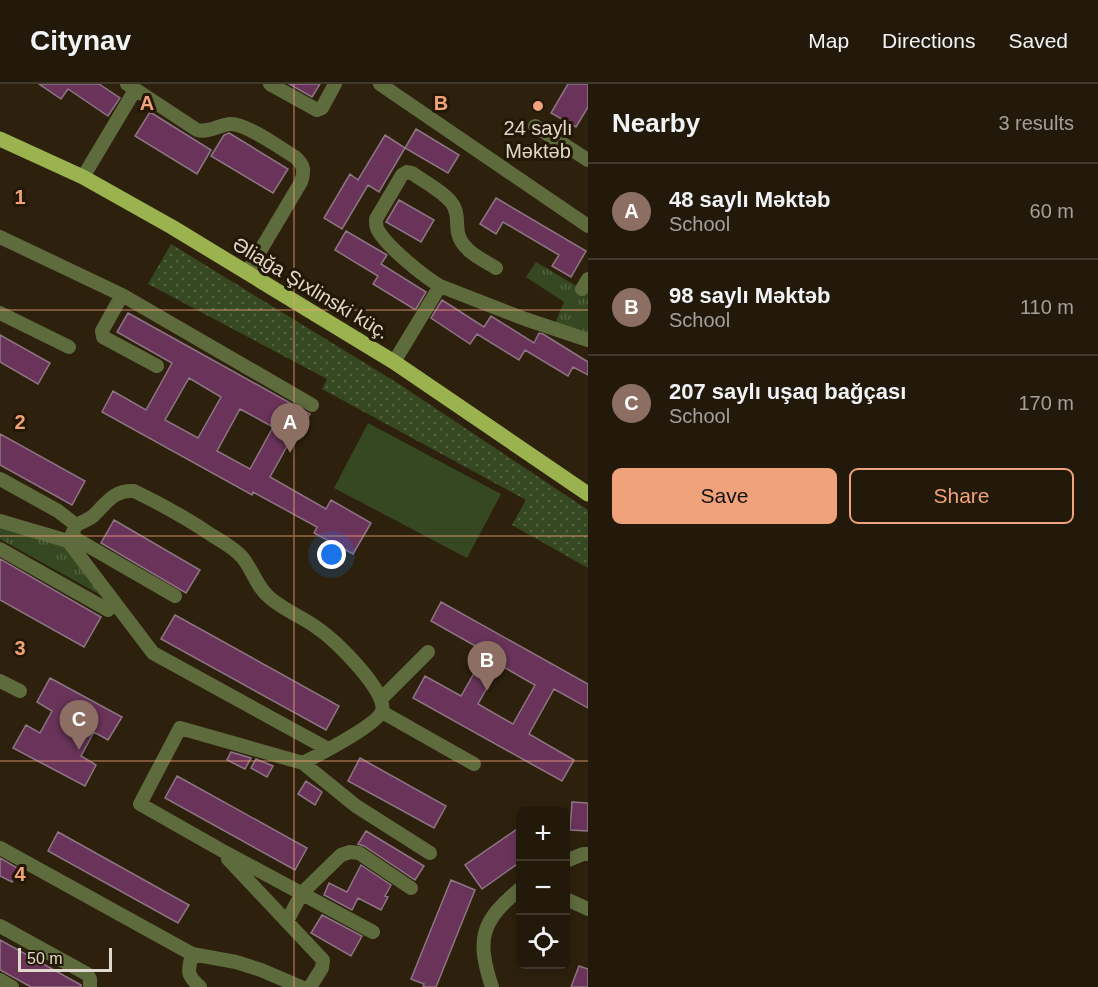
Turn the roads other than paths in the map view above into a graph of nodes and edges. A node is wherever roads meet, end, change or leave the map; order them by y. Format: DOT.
graph roads {
  1 [pos="270,84"];
  2 [pos="335,84"];
  3 [pos="380,84"];
  4 [pos="131,87"];
  5 [pos="535,126"];
  6 [pos="0,139"];
  7 [pos="588,160"];
  8 [pos="83,177"];
  9 [pos="588,226"];
  10 [pos="0,237"];
  11 [pos="496,268"];
  12 [pos="247,273"];
  13 [pos="440,286"];
  14 [pos="122,295"];
  15 [pos="0,313"];
  16 [pos="588,340"];
  17 [pos="69,347"];
  18 [pos="394,362"];
  19 [pos="158,366"];
  20 [pos="312,405"];
  21 [pos="0,479"];
  22 [pos="588,494"];
  23 [pos="0,521"];
  24 [pos="72,534"];
  25 [pos="0,549"];
  26 [pos="175,596"];
  27 [pos="112,600"];
  28 [pos="428,652"];
  29 [pos="0,681"];
  30 [pos="20,691"];
  31 [pos="381,705"];
  32 [pos="328,749"];
  33 [pos="303,763"];
  34 [pos="474,764"];
  35 [pos="0,848"];
  36 [pos="221,850"];
  37 [pos="430,853"];
  38 [pos="588,854"];
  39 [pos="570,859"];
  40 [pos="411,888"];
  41 [pos="302,893"];
  42 [pos="516,893"];
  43 [pos="570,901"];
  44 [pos="588,909"];
  45 [pos="287,921"];
  46 [pos="0,926"];
  47 [pos="373,932"];
  48 [pos="192,954"];
  49 [pos="0,980"];
  50 [pos="12,987"];
  51 [pos="90,987"];
  52 [pos="200,987"];
  53 [pos="301,987"];
  54 [pos="310,987"];
  55 [pos="492,987"];
  1 -- 2 [label="street"];
  3 -- 9 [label="street"];
  4 -- 8 [label="street"];
  4 -- 12 [label="street"];
  5 -- 7 [label="street"];
  6 -- 8 [label="main road, Əliağa Şıxlinski küç."];
  8 -- 12 [label="main road, Əliağa Şıxlinski küç."];
  10 -- 14 [label="street"];
  11 -- 13 [label="street"];
  12 -- 18 [label="main road, Əliağa Şıxlinski küç."];
  13 -- 16 [label="street"];
  13 -- 18 [label="street"];
  14 -- 19 [label="street"];
  14 -- 20 [label="street"];
  15 -- 17 [label="street"];
  18 -- 22 [label="main road, Əliağa Şıxlinski küç."];
  21 -- 24 [label="street"];
  23 -- 24 [label="street"];
  24 -- 26 [label="street"];
  24 -- 27 [label="street"];
  24 -- 31 [label="street"];
  25 -- 27 [label="street"];
  27 -- 32 [label="street"];
  28 -- 31 [label="street"];
  29 -- 30 [label="street"];
  31 -- 32 [label="street"];
  31 -- 34 [label="street"];
  32 -- 33 [label="street"];
  33 -- 36 [label="street"];
  33 -- 37 [label="street"];
  35 -- 48 [label="street"];
  36 -- 41 [label="street"];
  36 -- 45 [label="street"];
  38 -- 39 [label="street"];
  40 -- 41 [label="street"];
  41 -- 45 [label="street"];
  41 -- 47 [label="street"];
  42 -- 55 [label="street"];
  43 -- 44 [label="street"];
  45 -- 54 [label="street"];
  46 -- 51 [label="street"];
  48 -- 52 [label="street"];
  48 -- 53 [label="street"];
  49 -- 50 [label="street"];
}
